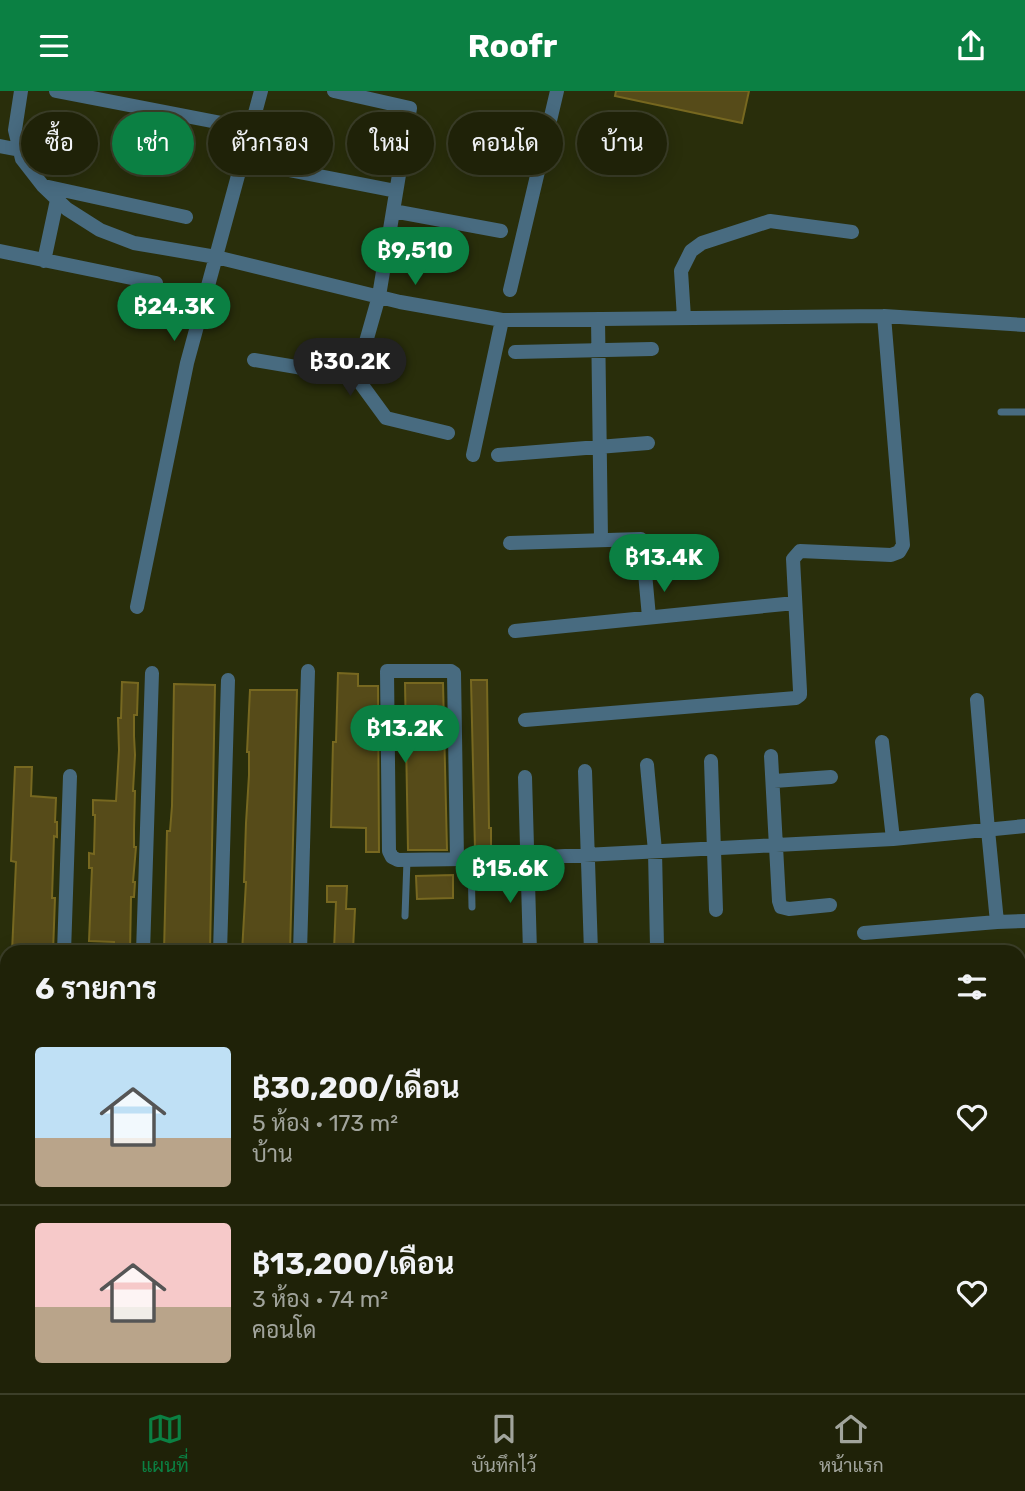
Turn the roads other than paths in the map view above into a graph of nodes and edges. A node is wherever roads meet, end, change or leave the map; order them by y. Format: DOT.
graph roads {
  1 [pos="21,91"];
  2 [pos="56,91"];
  3 [pos="261,91"];
  4 [pos="334,91"];
  5 [pos="557,91"];
  6 [pos="208,120"];
  7 [pos="0,146"];
  8 [pos="20,150"];
  9 [pos="314,175"];
  10 [pos="43,186"];
  11 [pos="396,191"];
  12 [pos="57,200"];
  13 [pos="393,211"];
  14 [pos="187,217"];
  15 [pos="501,231"];
  16 [pos="852,232"];
  17 [pos="0,251"];
  18 [pos="216,257"];
  19 [pos="44,261"];
  20 [pos="156,283"];
  21 [pos="510,290"];
  22 [pos="379,296"];
  23 [pos="884,316"];
  24 [pos="684,318"];
  25 [pos="598,319"];
  26 [pos="502,320"];
  27 [pos="1025,325"];
  28 [pos="652,349"];
  29 [pos="598,350"];
  30 [pos="515,352"];
  31 [pos="254,360"];
  32 [pos="356,377"];
  33 [pos="1001,412"];
  34 [pos="1025,412"];
  35 [pos="448,433"];
  36 [pos="648,443"];
  37 [pos="599,447"];
  38 [pos="473,455"];
  39 [pos="498,455"];
  40 [pos="641,539"];
  41 [pos="601,540"];
  42 [pos="510,543"];
  43 [pos="645,573"];
  44 [pos="795,603"];
  45 [pos="137,607"];
  46 [pos="649,617"];
  47 [pos="515,631"];
  48 [pos="308,671"];
  49 [pos="152,673"];
  50 [pos="228,680"];
  51 [pos="977,700"];
  52 [pos="525,720"];
  53 [pos="882,742"];
  54 [pos="771,756"];
  55 [pos="711,761"];
  56 [pos="647,765"];
  57 [pos="585,771"];
  58 [pos="70,776"];
  59 [pos="525,777"];
  60 [pos="831,778"];
  61 [pos="774,781"];
  62 [pos="1025,826"];
  63 [pos="988,830"];
  64 [pos="893,839"];
  65 [pos="777,845"];
  66 [pos="714,848"];
  67 [pos="655,851"];
  68 [pos="588,855"];
  69 [pos="526,858"];
  70 [pos="464,859"];
  71 [pos="407,860"];
  72 [pos="830,905"];
  73 [pos="472,907"];
  74 [pos="716,910"];
  75 [pos="405,916"];
  76 [pos="1025,921"];
  77 [pos="998,922"];
  78 [pos="864,933"];
  79 [pos="64,945"];
  80 [pos="143,945"];
  81 [pos="220,945"];
  82 [pos="300,945"];
  83 [pos="530,945"];
  84 [pos="591,945"];
  85 [pos="657,945"];
  1 -- 8 [label="street"];
  2 -- 6 [label="street"];
  3 -- 18 [label="street"];
  4 -- 11 [label="street"];
  5 -- 21 [label="street"];
  7 -- 8 [label="street"];
  8 -- 10 [label="street"];
  9 -- 11 [label="street"];
  10 -- 12 [label="street"];
  10 -- 14 [label="street"];
  11 -- 13 [label="street"];
  12 -- 18 [label="street"];
  12 -- 19 [label="street"];
  13 -- 15 [label="street"];
  13 -- 22 [label="street"];
  16 -- 24 [label="street"];
  17 -- 19 [label="street"];
  18 -- 22 [label="street"];
  18 -- 45 [label="street"];
  19 -- 20 [label="street"];
  22 -- 26 [label="street"];
  22 -- 32 [label="street"];
  23 -- 24 [label="street"];
  23 -- 27 [label="street"];
  23 -- 44 [label="street"];
  24 -- 25 [label="street"];
  25 -- 26 [label="street"];
  25 -- 29 [label="street"];
  26 -- 38 [label="street"];
  28 -- 29 [label="street"];
  29 -- 30 [label="street"];
  29 -- 37 [label="street"];
  31 -- 32 [label="street"];
  32 -- 35 [label="street"];
  33 -- 34 [label="lane"];
  36 -- 37 [label="street"];
  37 -- 39 [label="street"];
  37 -- 41 [label="street"];
  40 -- 41 [label="street"];
  41 -- 42 [label="street"];
  43 -- 46 [label="street"];
  44 -- 46 [label="street"];
  44 -- 52 [label="street"];
  46 -- 47 [label="street"];
  48 -- 82 [label="street"];
  49 -- 80 [label="street"];
  50 -- 81 [label="street"];
  51 -- 63 [label="street"];
  53 -- 64 [label="street"];
  54 -- 61 [label="street"];
  55 -- 66 [label="street"];
  56 -- 67 [label="street"];
  57 -- 68 [label="street"];
  58 -- 79 [label="street"];
  59 -- 69 [label="street"];
  60 -- 61 [label="street"];
  61 -- 65 [label="street"];
  62 -- 63 [label="street"];
  63 -- 64 [label="street"];
  63 -- 77 [label="street"];
  64 -- 65 [label="street"];
  65 -- 66 [label="street"];
  65 -- 72 [label="street"];
  66 -- 67 [label="street"];
  66 -- 74 [label="street"];
  67 -- 68 [label="street"];
  67 -- 85 [label="street"];
  68 -- 69 [label="street"];
  68 -- 84 [label="street"];
  69 -- 70 [label="street"];
  69 -- 83 [label="street"];
  70 -- 71 [label="street"];
  70 -- 71 [label="street"];
  70 -- 73 [label="lane"];
  71 -- 75 [label="lane"];
  76 -- 77 [label="street"];
  77 -- 78 [label="street"];
}
